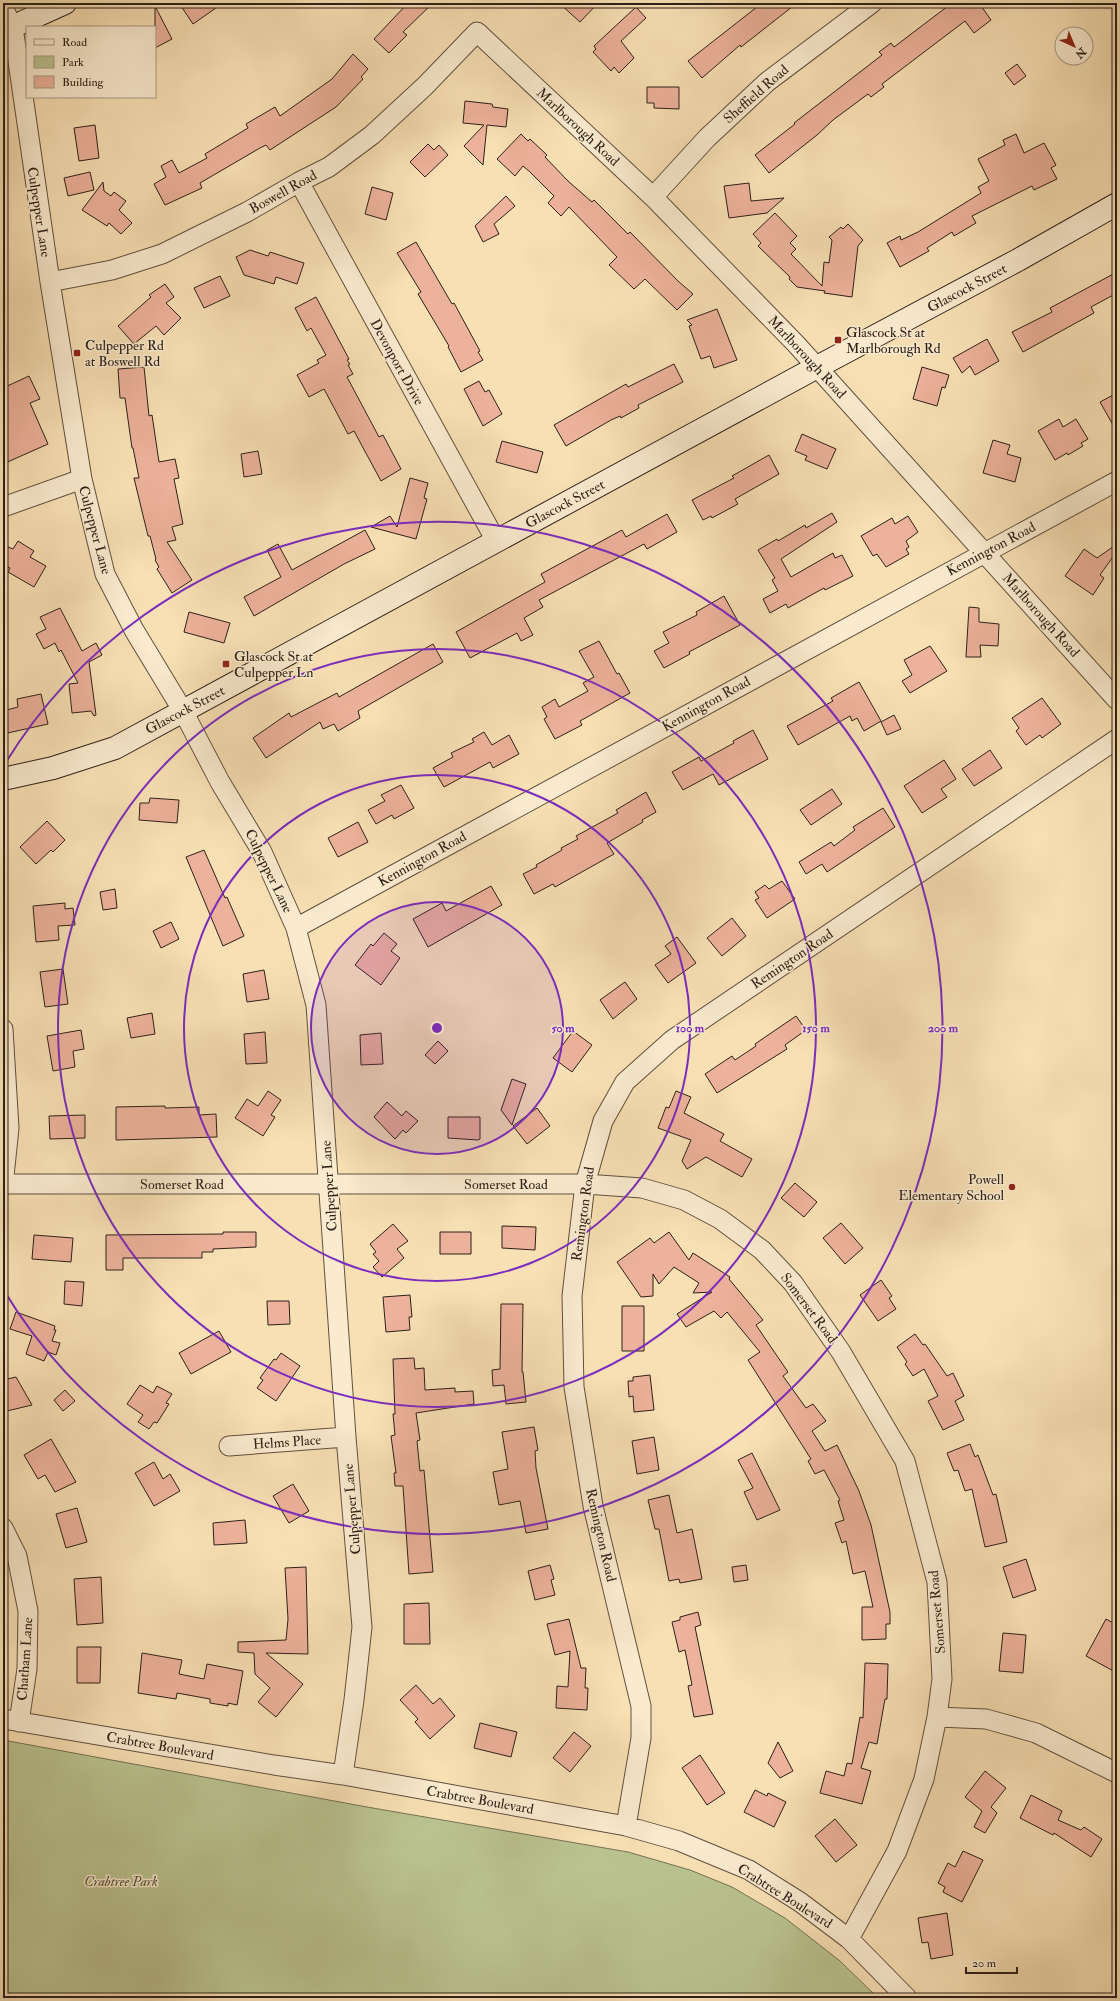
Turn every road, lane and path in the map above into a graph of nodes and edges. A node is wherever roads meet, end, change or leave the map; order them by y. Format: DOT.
graph roads {
  1 [pos="65,3"];
  2 [pos="872,3"];
  3 [pos="6,22"];
  4 [pos="477,32"];
  5 [pos="299,182"];
  6 [pos="653,197"];
  7 [pos="1117,204"];
  8 [pos="50,282"];
  9 [pos="817,367"];
  10 [pos="82,479"];
  11 [pos="1117,481"];
  12 [pos="3,507"];
  13 [pos="496,541"];
  14 [pos="985,552"];
  15 [pos="1117,700"];
  16 [pos="183,711"];
  17 [pos="1117,738"];
  18 [pos="3,779"];
  19 [pos="296,928"];
  20 [pos="3,1029"];
  21 [pos="329,1184"];
  22 [pos="585,1184"];
  23 [pos="3,1185"];
  24 [pos="346,1437"];
  25 [pos="229,1446"];
  26 [pos="3,1528"];
  27 [pos="937,1717"];
  28 [pos="11,1721"];
  29 [pos="1117,1772"];
  30 [pos="343,1775"];
  31 [pos="626,1826"];
  32 [pos="849,1939"];
  33 [pos="907,1998"];
  1 -- 3 [label="street"];
  2 -- 6 [label="street, Sheffield Road"];
  3 -- 8 [label="street, Culpepper Lane"];
  4 -- 5 [label="street, Boswell Road"];
  4 -- 6 [label="street, Marlborough Road"];
  5 -- 8 [label="street, Boswell Road"];
  5 -- 13 [label="street, Devonport Drive"];
  6 -- 9 [label="street, Marlborough Road"];
  7 -- 9 [label="street, Glascock Street"];
  8 -- 10 [label="street, Culpepper Lane"];
  9 -- 13 [label="street, Glascock Street"];
  9 -- 14 [label="street, Marlborough Road"];
  10 -- 12 [label="street"];
  10 -- 16 [label="street, Culpepper Lane"];
  11 -- 14 [label="street, Kennington Road"];
  13 -- 16 [label="street, Glascock Street"];
  14 -- 15 [label="street, Marlborough Road"];
  14 -- 19 [label="street, Kennington Road"];
  16 -- 18 [label="street, Glascock Street"];
  16 -- 19 [label="street, Culpepper Lane"];
  17 -- 22 [label="street, Remington Road"];
  19 -- 21 [label="street, Culpepper Lane"];
  20 -- 23 [label="street"];
  21 -- 22 [label="street, Somerset Road"];
  21 -- 23 [label="street, Somerset Road"];
  21 -- 24 [label="street, Culpepper Lane"];
  22 -- 27 [label="street, Somerset Road"];
  22 -- 31 [label="street, Remington Road"];
  24 -- 25 [label="street, Helms Place"];
  24 -- 30 [label="street, Culpepper Lane"];
  26 -- 28 [label="street, Chatham Lane"];
  27 -- 29 [label="street"];
  27 -- 32 [label="street, Somerset Road"];
  28 -- 30 [label="street, Crabtree Boulevard"];
  30 -- 31 [label="street, Crabtree Boulevard"];
  31 -- 32 [label="street, Crabtree Boulevard"];
  32 -- 33 [label="street, Crabtree Boulevard"];
}
